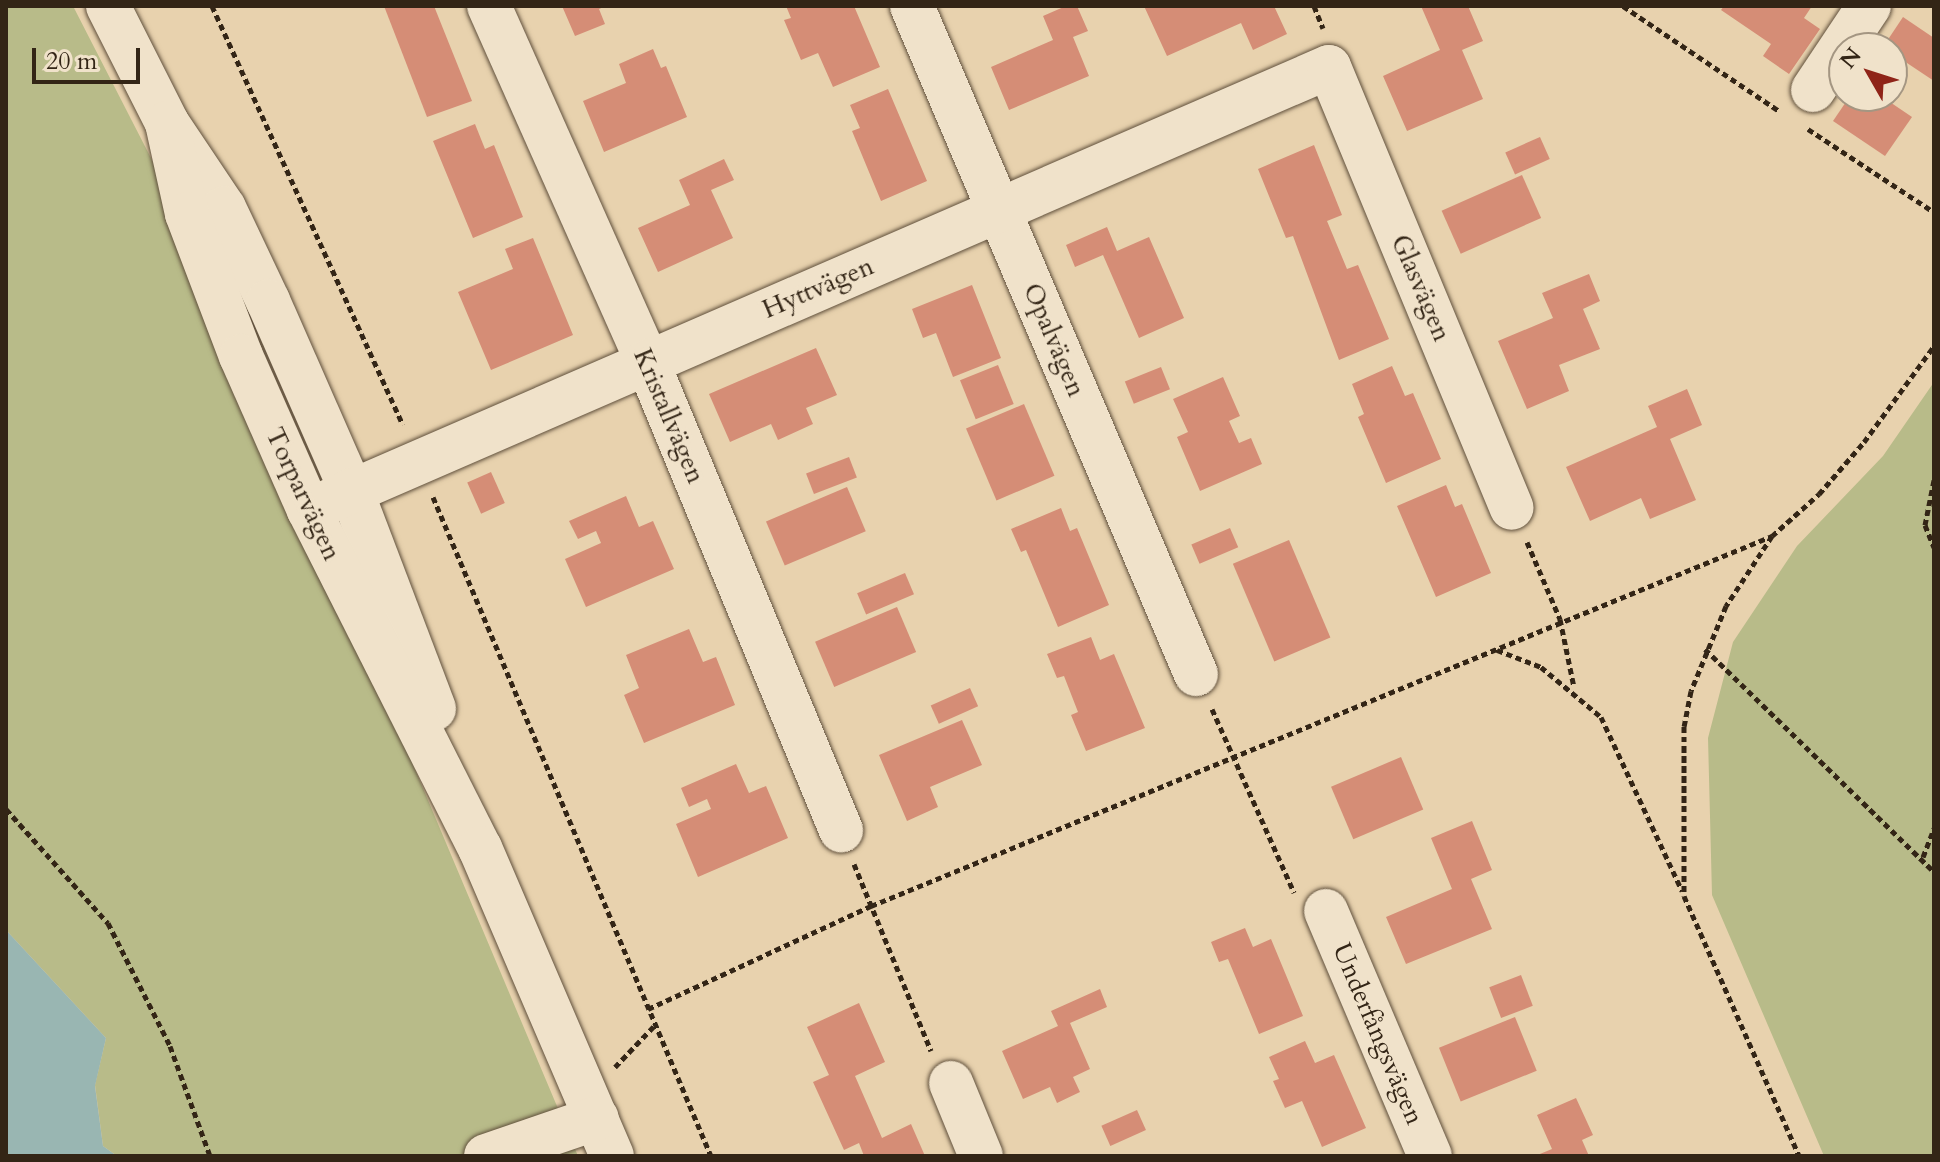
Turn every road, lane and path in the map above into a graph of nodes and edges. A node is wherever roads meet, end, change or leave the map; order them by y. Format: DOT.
graph roads {
  1 [pos="108,6"];
  2 [pos="212,6"];
  3 [pos="489,6"];
  4 [pos="912,6"];
  5 [pos="1869,6"];
  6 [pos="1329,67"];
  7 [pos="1813,90"];
  8 [pos="167,123"];
  9 [pos="999,211"];
  10 [pos="1934,346"];
  11 [pos="647,361"];
  12 [pos="418,459"];
  13 [pos="1934,480"];
  14 [pos="351,490"];
  15 [pos="1512,508"];
  16 [pos="309,510"];
  17 [pos="1772,536"];
  18 [pos="1934,547"];
  19 [pos="1560,619"];
  20 [pos="1705,649"];
  21 [pos="1496,650"];
  22 [pos="1196,674"];
  23 [pos="1574,689"];
  24 [pos="1233,756"];
  25 [pos="6,809"];
  26 [pos="1934,828"];
  27 [pos="841,830"];
  28 [pos="480,848"];
  29 [pos="1923,857"];
  30 [pos="1934,872"];
  31 [pos="1684,896"];
  32 [pos="871,906"];
  33 [pos="1326,911"];
  34 [pos="648,1009"];
  35 [pos="655,1025"];
  36 [pos="951,1083"];
  37 [pos="599,1124"];
  38 [pos="210,1156"];
  39 [pos="486,1156"];
  40 [pos="711,1156"];
  41 [pos="981,1156"];
  42 [pos="1430,1156"];
  43 [pos="1799,1156"];
  1 -- 8 [label="street, Torparvägen"];
  2 -- 12 [label="path"];
  3 -- 11 [label="street, Kristallvägen"];
  4 -- 9 [label="street, Opalvägen"];
  5 -- 7 [label="street"];
  6 -- 9 [label="street, Hyttvägen"];
  6 -- 15 [label="street, Glasvägen"];
  8 -- 14 [label="street, Torparvägen"];
  8 -- 16 [label="street, Torparvägen"];
  9 -- 11 [label="street, Hyttvägen"];
  9 -- 22 [label="street, Opalvägen"];
  10 -- 17 [label="path"];
  11 -- 12 [label="street, Hyttvägen"];
  11 -- 27 [label="street, Kristallvägen"];
  12 -- 14 [label="street, Hyttvägen"];
  12 -- 34 [label="path"];
  13 -- 18 [label="path"];
  14 -- 16 [label="street, Hyttvägen"];
  14 -- 28 [label="street, Torparvägen"];
  15 -- 19 [label="path"];
  16 -- 28 [label="street, Torparvägen"];
  17 -- 19 [label="path"];
  17 -- 20 [label="path"];
  19 -- 21 [label="path"];
  19 -- 23 [label="path"];
  20 -- 29 [label="path"];
  20 -- 31 [label="path"];
  21 -- 23 [label="path"];
  21 -- 24 [label="path"];
  22 -- 24 [label="path"];
  23 -- 31 [label="path"];
  24 -- 32 [label="path"];
  24 -- 33 [label="path"];
  25 -- 38 [label="path"];
  26 -- 29 [label="path"];
  27 -- 32 [label="path"];
  28 -- 37 [label="street, Torparvägen"];
  29 -- 30 [label="path"];
  31 -- 43 [label="path"];
  32 -- 34 [label="path"];
  32 -- 36 [label="path"];
  33 -- 42 [label="street, Underfångsvägen"];
  34 -- 35 [label="path"];
  35 -- 37 [label="path"];
  35 -- 40 [label="path"];
  36 -- 41 [label="street"];
  37 -- 39 [label="street"];
}
